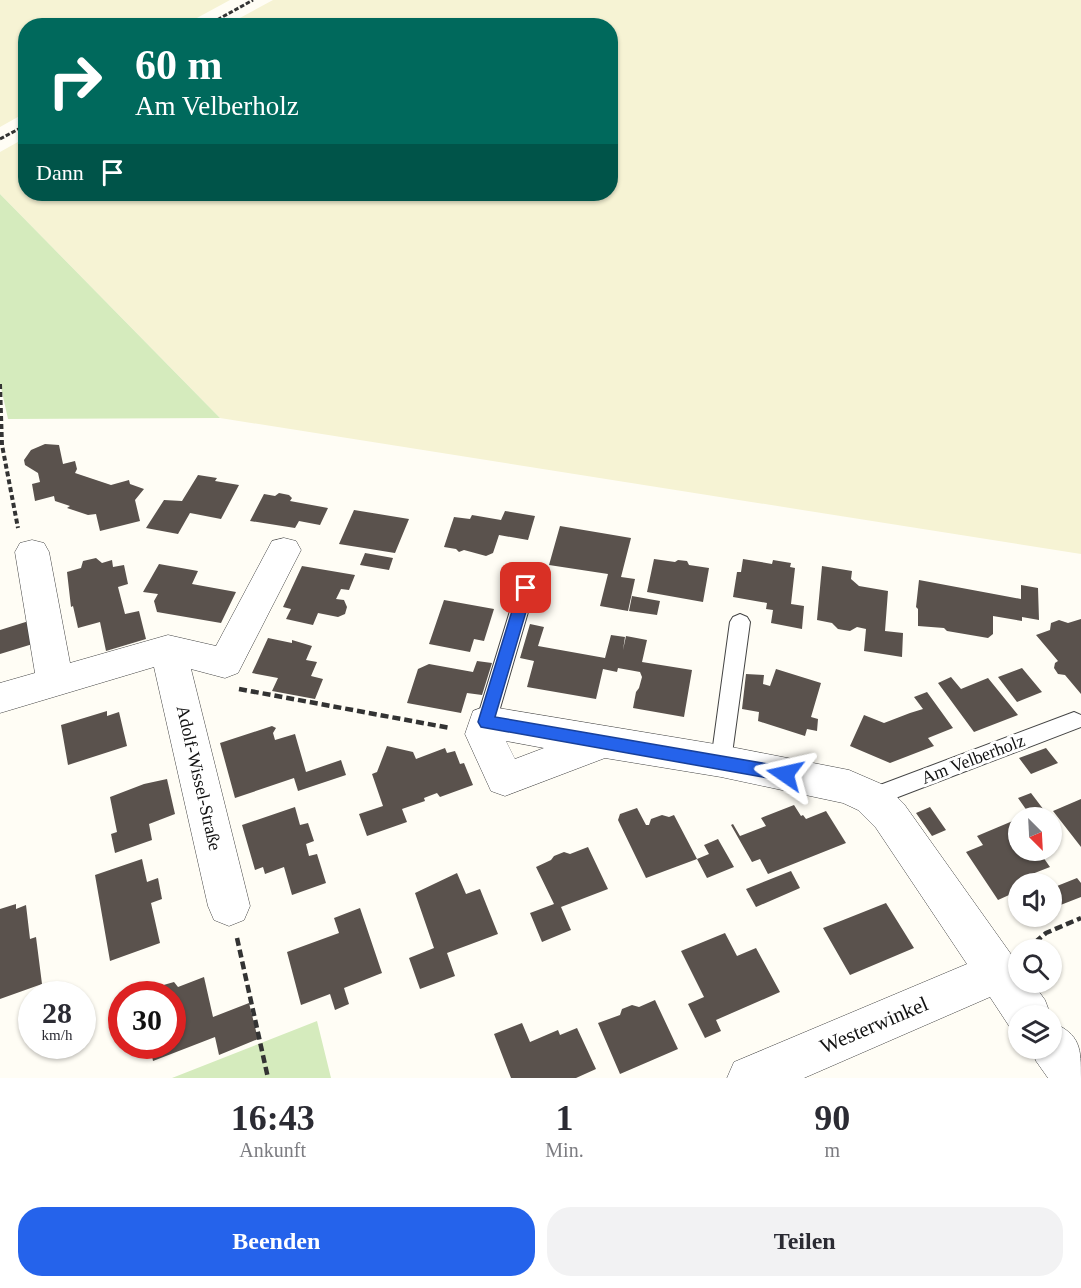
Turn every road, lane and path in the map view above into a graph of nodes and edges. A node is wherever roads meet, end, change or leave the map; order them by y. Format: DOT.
graph roads {
  1 [pos="253,0"];
  2 [pos="221,18"];
  3 [pos="18,129"];
  4 [pos="0,139"];
  5 [pos="0,384"];
  6 [pos="26,542"];
  7 [pos="284,550"];
  8 [pos="526,588"];
  9 [pos="740,622"];
  10 [pos="168,649"];
  11 [pos="225,663"];
  12 [pos="55,682"];
  13 [pos="0,698"];
  14 [pos="1074,720"];
  15 [pos="485,728"];
  16 [pos="604,742"];
  17 [pos="721,761"];
  18 [pos="872,798"];
  19 [pos="229,906"];
  20 [pos="1081,918"];
  21 [pos="1039,939"];
  22 [pos="1008,956"];
  23 [pos="1008,963"];
  24 [pos="1062,1059"];
  25 [pos="268,1078"];
  26 [pos="750,1078"];
  27 [pos="1076,1078"];
  1 -- 2 [label="path"];
  3 -- 4 [label="path"];
  5 -- 6 [label="path"];
  6 -- 12 [label="street"];
  7 -- 11 [label="street"];
  8 -- 15 [label="lane"];
  9 -- 17 [label="lane"];
  10 -- 11 [label="street"];
  10 -- 12 [label="street"];
  10 -- 19 [label="street, Adolf-Wissel-Straße"];
  11 -- 15 [label="path"];
  12 -- 13 [label="street"];
  14 -- 18 [label="lane, Am Velberholz"];
  15 -- 16 [label="street"];
  15 -- 16 [label="street"];
  16 -- 17 [label="street"];
  17 -- 18 [label="street"];
  18 -- 22 [label="street"];
  19 -- 25 [label="path"];
  20 -- 21 [label="path"];
  23 -- 26 [label="street, Westerwinkel"];
  24 -- 27 [label="street"];
}
